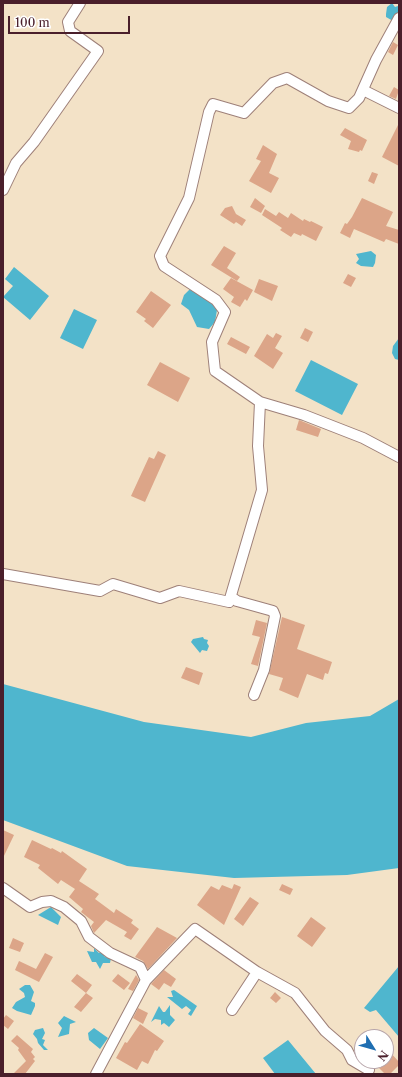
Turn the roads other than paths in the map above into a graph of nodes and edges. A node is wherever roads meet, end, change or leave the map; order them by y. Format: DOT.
graph roads {
  1 [pos="80,3"];
  2 [pos="399,18"];
  3 [pos="363,90"];
  4 [pos="399,108"];
  5 [pos="3,190"];
  6 [pos="260,402"];
  7 [pos="399,457"];
  8 [pos="3,574"];
  9 [pos="231,597"];
  10 [pos="254,695"];
  11 [pos="3,888"];
  12 [pos="257,972"];
  13 [pos="146,980"];
  14 [pos="232,1010"];
  15 [pos="369,1070"];
  16 [pos="96,1074"];
  1 -- 5 [label="street"];
  2 -- 3 [label="street"];
  3 -- 4 [label="street"];
  3 -- 6 [label="street"];
  6 -- 7 [label="street"];
  6 -- 9 [label="street"];
  8 -- 9 [label="street"];
  9 -- 10 [label="street"];
  11 -- 13 [label="street"];
  12 -- 13 [label="street"];
  12 -- 14 [label="street"];
  12 -- 15 [label="street"];
  13 -- 16 [label="street"];
}
